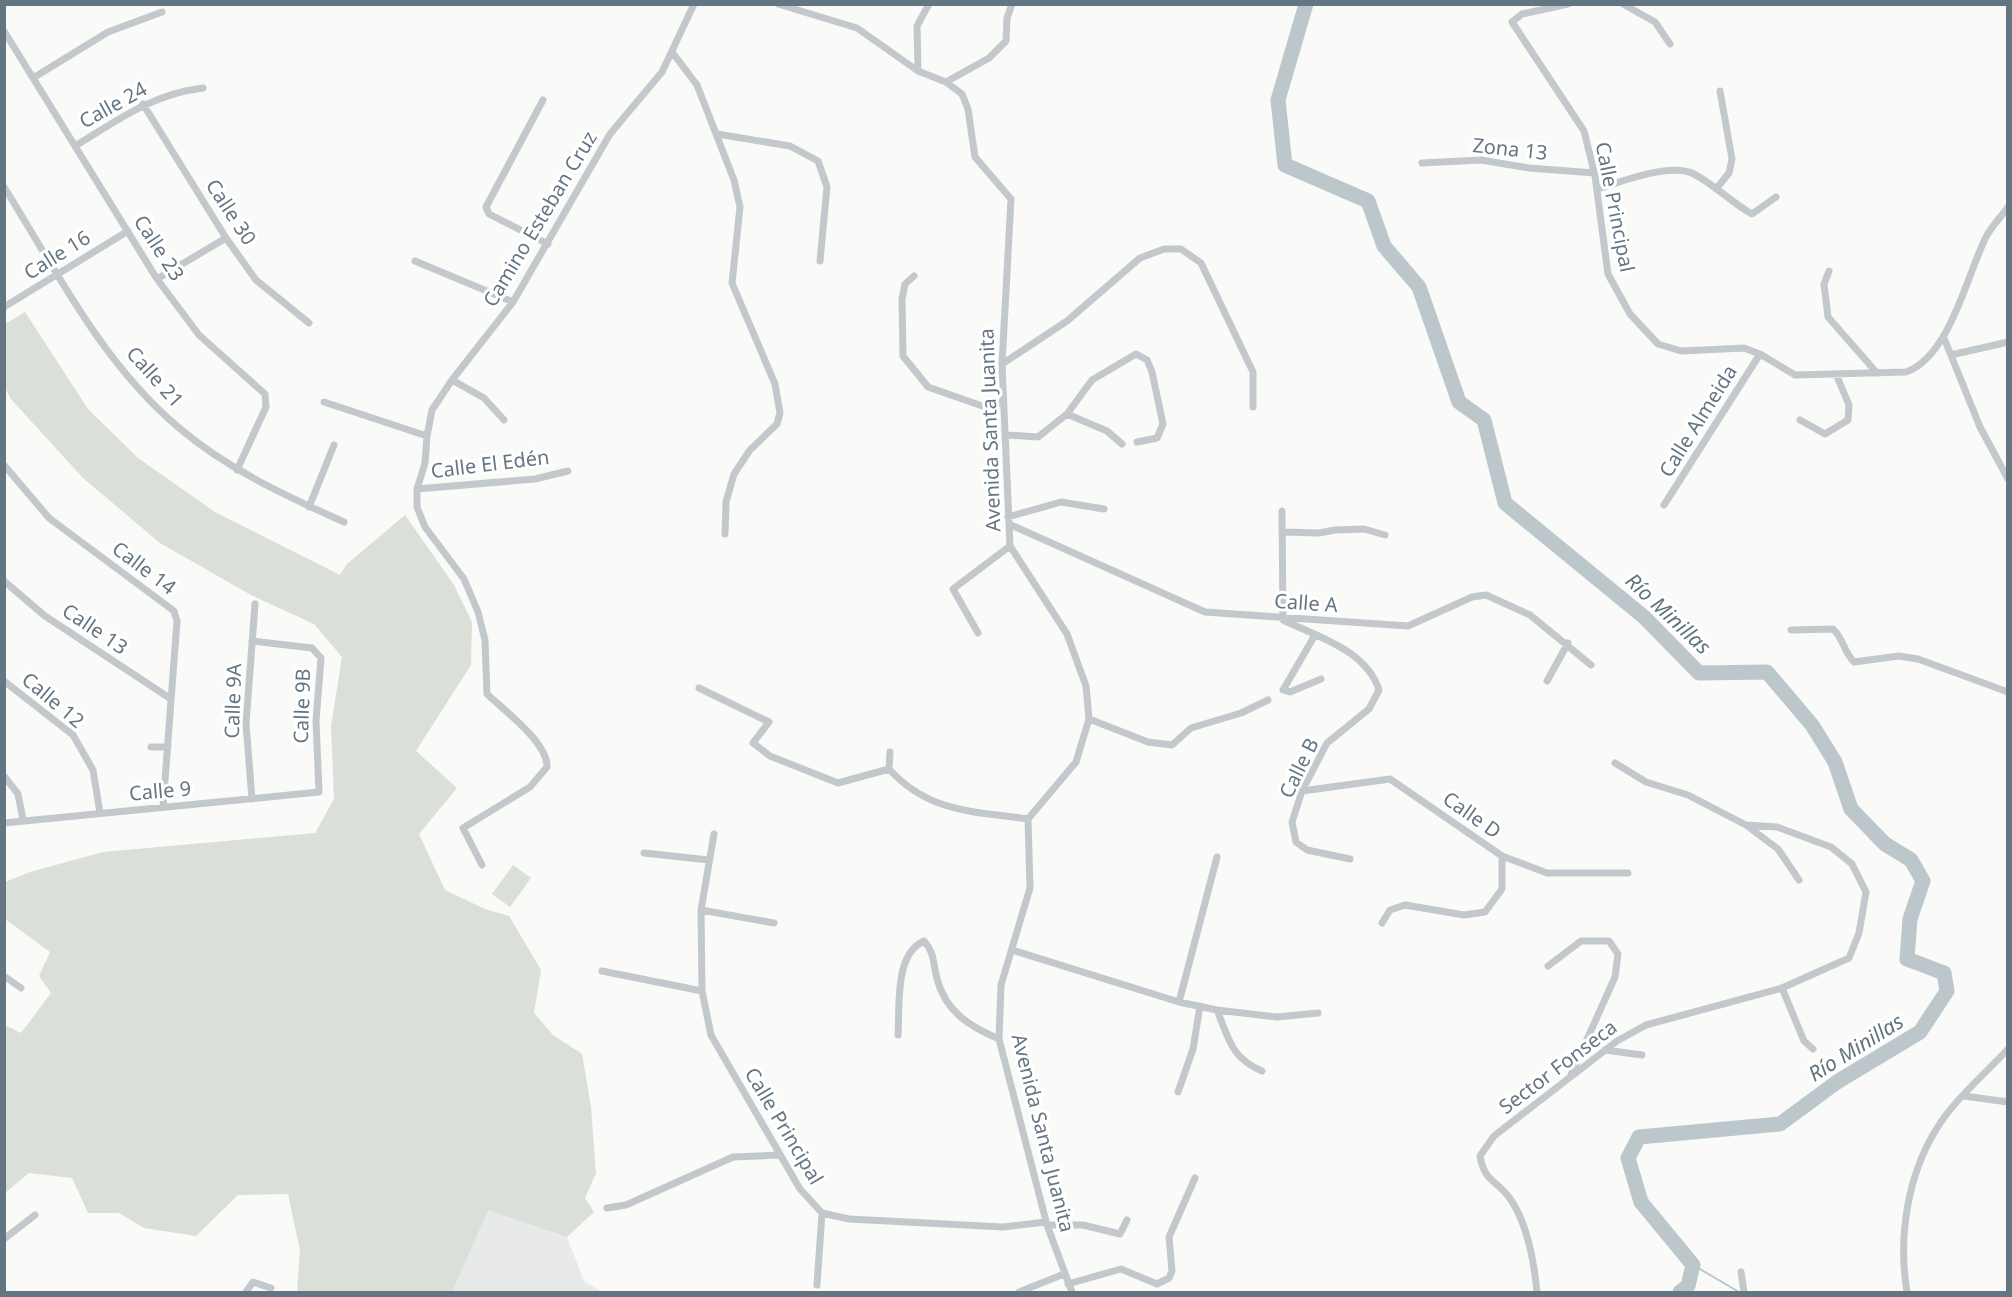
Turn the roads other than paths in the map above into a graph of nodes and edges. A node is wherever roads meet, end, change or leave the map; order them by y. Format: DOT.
graph roads {
  1 [pos="694,4"];
  2 [pos="928,4"];
  3 [pos="1012,4"];
  4 [pos="1568,4"];
  5 [pos="1623,4"];
  6 [pos="779,5"];
  7 [pos="162,12"];
  8 [pos="4,32"];
  9 [pos="1670,44"];
  10 [pos="672,52"];
  11 [pos="918,71"];
  12 [pos="33,78"];
  13 [pos="946,82"];
  14 [pos="203,88"];
  15 [pos="1720,91"];
  16 [pos="543,100"];
  17 [pos="143,104"];
  18 [pos="717,134"];
  19 [pos="75,146"];
  20 [pos="1422,163"];
  21 [pos="1594,173"];
  22 [pos="4,187"];
  23 [pos="1597,189"];
  24 [pos="1716,189"];
  25 [pos="1776,197"];
  26 [pos="2007,207"];
  27 [pos="128,231"];
  28 [pos="226,238"];
  29 [pos="548,244"];
  30 [pos="415,261"];
  31 [pos="820,261"];
  32 [pos="1829,271"];
  33 [pos="58,274"];
  34 [pos="914,276"];
  35 [pos="157,279"];
  36 [pos="513,302"];
  37 [pos="4,307"];
  38 [pos="309,323"];
  39 [pos="1944,339"];
  40 [pos="2007,342"];
  41 [pos="1760,354"];
  42 [pos="1950,355"];
  43 [pos="1002,364"];
  44 [pos="1877,373"];
  45 [pos="1836,374"];
  46 [pos="452,380"];
  47 [pos="1003,401"];
  48 [pos="324,402"];
  49 [pos="1253,407"];
  50 [pos="1067,414"];
  51 [pos="504,420"];
  52 [pos="1800,420"];
  53 [pos="1007,435"];
  54 [pos="427,436"];
  55 [pos="1137,442"];
  56 [pos="1122,444"];
  57 [pos="334,445"];
  58 [pos="4,465"];
  59 [pos="237,470"];
  60 [pos="567,471"];
  61 [pos="2007,479"];
  62 [pos="417,489"];
  63 [pos="1664,505"];
  64 [pos="309,507"];
  65 [pos="1104,509"];
  66 [pos="1282,511"];
  67 [pos="1008,520"];
  68 [pos="344,522"];
  69 [pos="1283,532"];
  70 [pos="724,534"];
  71 [pos="1385,535"];
  72 [pos="1010,546"];
  73 [pos="4,581"];
  74 [pos="255,604"];
  75 [pos="1282,618"];
  76 [pos="1791,630"];
  77 [pos="978,633"];
  78 [pos="1315,635"];
  79 [pos="252,641"];
  80 [pos="1568,643"];
  81 [pos="1592,665"];
  82 [pos="1321,679"];
  83 [pos="4,681"];
  84 [pos="1547,681"];
  85 [pos="699,688"];
  86 [pos="2007,692"];
  87 [pos="171,699"];
  88 [pos="1268,700"];
  89 [pos="1089,719"];
  90 [pos="151,747"];
  91 [pos="168,747"];
  92 [pos="890,752"];
  93 [pos="1615,763"];
  94 [pos="889,769"];
  95 [pos="4,776"];
  96 [pos="1302,791"];
  97 [pos="319,792"];
  98 [pos="252,799"];
  99 [pos="163,807"];
  100 [pos="100,813"];
  101 [pos="1028,819"];
  102 [pos="23,820"];
  103 [pos="4,823"];
  104 [pos="1746,825"];
  105 [pos="714,834"];
  106 [pos="644,853"];
  107 [pos="1502,856"];
  108 [pos="1217,857"];
  109 [pos="1350,858"];
  110 [pos="709,860"];
  111 [pos="482,865"];
  112 [pos="1628,873"];
  113 [pos="1799,880"];
  114 [pos="701,910"];
  115 [pos="1382,922"];
  116 [pos="774,923"];
  117 [pos="1012,950"];
  118 [pos="1548,966"];
  119 [pos="602,971"];
  120 [pos="4,976"];
  121 [pos="21,988"];
  122 [pos="1782,988"];
  123 [pos="702,991"];
  124 [pos="1179,1002"];
  125 [pos="1200,1006"];
  126 [pos="1217,1010"];
  127 [pos="1318,1013"];
  128 [pos="898,1035"];
  129 [pos="999,1039"];
  130 [pos="1813,1049"];
  131 [pos="2007,1049"];
  132 [pos="1605,1050"];
  133 [pos="1642,1055"];
  134 [pos="1262,1071"];
  135 [pos="1570,1078"];
  136 [pos="1178,1092"];
  137 [pos="1964,1096"];
  138 [pos="2007,1102"];
  139 [pos="778,1155"];
  140 [pos="1195,1178"];
  141 [pos="607,1208"];
  142 [pos="822,1213"];
  143 [pos="35,1215"];
  144 [pos="1127,1220"];
  145 [pos="1047,1223"];
  146 [pos="4,1239"];
  147 [pos="1741,1272"];
  148 [pos="1064,1274"];
  149 [pos="1068,1284"];
  150 [pos="817,1285"];
  151 [pos="271,1288"];
  152 [pos="1744,1291"];
  153 [pos="246,1293"];
  154 [pos="1019,1293"];
  155 [pos="1072,1293"];
  156 [pos="1537,1293"];
  157 [pos="1908,1293"];
  1 -- 10 [label="street, Camino Esteban Cruz"];
  2 -- 11 [label="street"];
  3 -- 13 [label="street"];
  4 -- 21 [label="street, Calle Principal"];
  5 -- 9 [label="street"];
  6 -- 11 [label="street, Avenida Santa Juanita"];
  7 -- 12 [label="street"];
  8 -- 12 [label="street, Calle 23"];
  10 -- 18 [label="street"];
  10 -- 29 [label="street, Camino Esteban Cruz"];
  11 -- 13 [label="street, Avenida Santa Juanita"];
  12 -- 19 [label="street, Calle 23"];
  13 -- 43 [label="street, Avenida Santa Juanita"];
  14 -- 17 [label="street, Calle 24"];
  15 -- 24 [label="street"];
  16 -- 29 [label="street"];
  17 -- 19 [label="street, Calle 24"];
  17 -- 28 [label="street, Calle 30"];
  18 -- 31 [label="street"];
  18 -- 70 [label="street"];
  19 -- 27 [label="street, Calle 23"];
  20 -- 21 [label="street, Zona 13"];
  21 -- 23 [label="street, Calle Principal"];
  22 -- 33 [label="street, Calle 21"];
  23 -- 24 [label="street"];
  23 -- 41 [label="street, Calle Principal"];
  24 -- 25 [label="street"];
  26 -- 39 [label="street, Calle Principal"];
  27 -- 33 [label="street, Calle 16"];
  27 -- 35 [label="street, Calle 23"];
  28 -- 35 [label="street"];
  28 -- 38 [label="street, Calle 30"];
  29 -- 36 [label="street, Camino Esteban Cruz"];
  30 -- 36 [label="street"];
  32 -- 44 [label="street"];
  33 -- 37 [label="street, Calle 16"];
  33 -- 59 [label="street, Calle 21"];
  34 -- 47 [label="street"];
  35 -- 59 [label="street, Calle 23"];
  36 -- 46 [label="street, Camino Esteban Cruz"];
  39 -- 42 [label="street"];
  39 -- 44 [label="street, Calle Principal"];
  40 -- 42 [label="street"];
  41 -- 45 [label="street, Calle Principal"];
  41 -- 63 [label="street, Calle Almeida"];
  42 -- 61 [label="street"];
  43 -- 47 [label="street, Avenida Santa Juanita"];
  43 -- 49 [label="street"];
  44 -- 45 [label="street, Calle Principal"];
  45 -- 52 [label="street"];
  46 -- 51 [label="street"];
  46 -- 54 [label="street, Camino Esteban Cruz"];
  47 -- 53 [label="street, Avenida Santa Juanita"];
  48 -- 54 [label="street"];
  50 -- 53 [label="street"];
  50 -- 55 [label="street"];
  50 -- 56 [label="street"];
  53 -- 67 [label="street, Avenida Santa Juanita"];
  54 -- 62 [label="street, Camino Esteban Cruz"];
  57 -- 64 [label="street"];
  58 -- 87 [label="street, Calle 14"];
  59 -- 64 [label="street, Calle 21"];
  60 -- 62 [label="street, Calle El Edén"];
  62 -- 111 [label="street, Camino Esteban Cruz"];
  64 -- 68 [label="street, Calle 21"];
  65 -- 67 [label="street"];
  66 -- 69 [label="street"];
  67 -- 72 [label="street, Avenida Santa Juanita"];
  67 -- 75 [label="street, Calle A"];
  69 -- 71 [label="street"];
  69 -- 75 [label="street"];
  72 -- 77 [label="street"];
  72 -- 89 [label="street, Avenida Santa Juanita"];
  73 -- 87 [label="street, Calle 13"];
  74 -- 79 [label="street, Calle 9A"];
  75 -- 78 [label="street, Calle B"];
  75 -- 80 [label="street, Calle A"];
  76 -- 86 [label="street"];
  78 -- 82 [label="street"];
  78 -- 96 [label="street, Calle B"];
  79 -- 97 [label="street, Calle 9B"];
  79 -- 98 [label="street, Calle 9A"];
  80 -- 81 [label="street, Calle A"];
  80 -- 84 [label="street"];
  83 -- 100 [label="street, Calle 12"];
  85 -- 94 [label="street"];
  87 -- 91 [label="street, Calle 14"];
  88 -- 89 [label="street"];
  89 -- 101 [label="street, Avenida Santa Juanita"];
  90 -- 91 [label="street"];
  91 -- 99 [label="street, Calle 14"];
  92 -- 94 [label="street"];
  93 -- 104 [label="street"];
  94 -- 101 [label="street"];
  95 -- 102 [label="street"];
  96 -- 107 [label="street, Calle D"];
  96 -- 109 [label="street, Calle B"];
  97 -- 98 [label="street, Calle 9"];
  98 -- 99 [label="street, Calle 9"];
  99 -- 100 [label="street, Calle 9"];
  100 -- 102 [label="street, Calle 9"];
  101 -- 117 [label="street, Avenida Santa Juanita"];
  102 -- 103 [label="street, Calle 9"];
  104 -- 113 [label="street"];
  104 -- 122 [label="street, Sector Fonseca"];
  105 -- 110 [label="street, Calle Principal"];
  106 -- 110 [label="street"];
  107 -- 112 [label="street, Calle D"];
  107 -- 115 [label="street"];
  108 -- 124 [label="street"];
  110 -- 114 [label="street, Calle Principal"];
  114 -- 116 [label="street"];
  114 -- 123 [label="street, Calle Principal"];
  117 -- 124 [label="street"];
  117 -- 129 [label="street, Avenida Santa Juanita"];
  118 -- 135 [label="street"];
  119 -- 123 [label="street"];
  120 -- 121 [label="street"];
  122 -- 130 [label="street"];
  122 -- 132 [label="street, Sector Fonseca"];
  123 -- 139 [label="street, Calle Principal"];
  124 -- 125 [label="street"];
  125 -- 126 [label="street"];
  125 -- 136 [label="street"];
  126 -- 127 [label="street"];
  126 -- 134 [label="street"];
  128 -- 129 [label="street"];
  129 -- 145 [label="street, Avenida Santa Juanita"];
  131 -- 137 [label="street"];
  132 -- 133 [label="street"];
  132 -- 135 [label="street, Sector Fonseca"];
  135 -- 156 [label="street, Sector Fonseca"];
  137 -- 138 [label="street"];
  137 -- 157 [label="street"];
  139 -- 141 [label="street"];
  139 -- 142 [label="street, Calle Principal"];
  140 -- 149 [label="street"];
  142 -- 145 [label="street, Calle Principal"];
  142 -- 150 [label="street"];
  143 -- 146 [label="street"];
  144 -- 145 [label="street, Calle Principal"];
  145 -- 148 [label="street, Avenida Santa Juanita"];
  147 -- 152 [label="street"];
  148 -- 149 [label="street, Avenida Santa Juanita"];
  148 -- 154 [label="street"];
  149 -- 155 [label="street, Avenida Santa Juanita"];
  151 -- 153 [label="street"];
}
